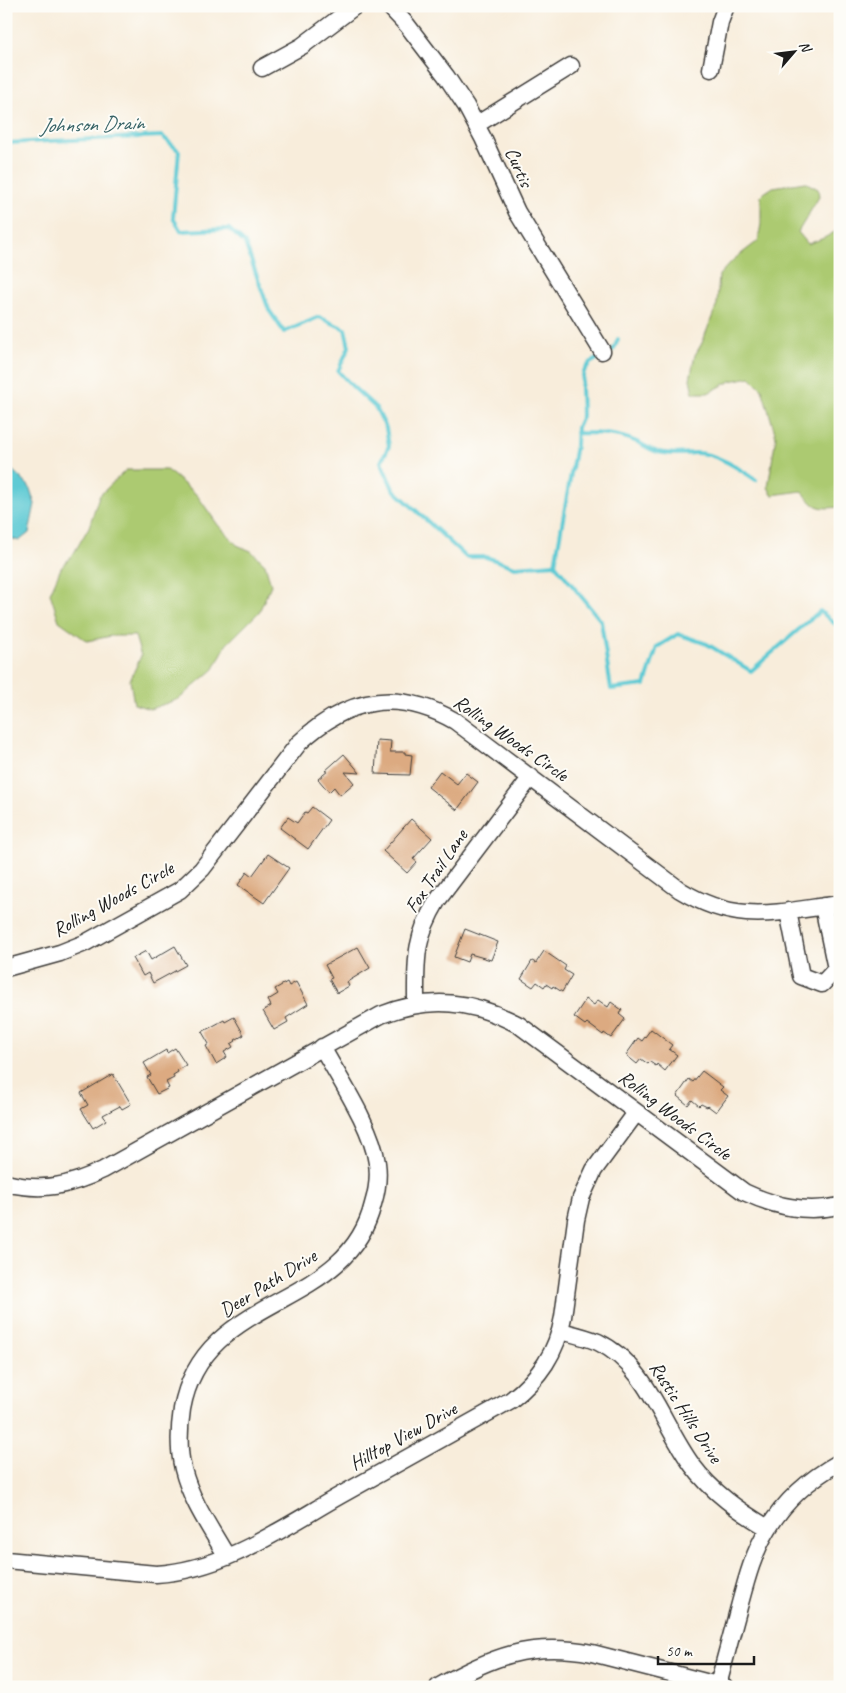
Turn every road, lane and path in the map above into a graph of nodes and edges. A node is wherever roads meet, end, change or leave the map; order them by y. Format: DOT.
graph roads {
  1 [pos="355,6"];
  2 [pos="389,6"];
  3 [pos="726,6"];
  4 [pos="571,66"];
  5 [pos="262,68"];
  6 [pos="711,69"];
  7 [pos="476,125"];
  8 [pos="602,351"];
  9 [pos="531,777"];
  10 [pos="840,904"];
  11 [pos="823,906"];
  12 [pos="788,911"];
  13 [pos="6,968"];
  14 [pos="416,1004"];
  15 [pos="322,1047"];
  16 [pos="636,1112"];
  17 [pos="6,1183"];
  18 [pos="840,1206"];
  19 [pos="561,1331"];
  20 [pos="840,1462"];
  21 [pos="768,1528"];
  22 [pos="227,1557"];
  23 [pos="6,1560"];
  24 [pos="721,1686"];
  25 [pos="438,1687"];
  1 -- 5 [label="street"];
  2 -- 7 [label="street, Curtis"];
  3 -- 6 [label="street"];
  4 -- 7 [label="street"];
  7 -- 8 [label="street, Curtis"];
  9 -- 12 [label="street, Rolling Woods Circle"];
  9 -- 13 [label="street, Rolling Woods Circle"];
  9 -- 14 [label="street, Fox Trail Lane"];
  10 -- 11 [label="street, Rolling Woods Circle"];
  11 -- 12 [label="street, Rolling Woods Circle"];
  11 -- 12 [label="street"];
  14 -- 15 [label="street, Rolling Woods Circle"];
  14 -- 16 [label="street, Rolling Woods Circle"];
  15 -- 17 [label="street, Rolling Woods Circle"];
  15 -- 22 [label="street, Deer Path Drive"];
  16 -- 18 [label="street, Rolling Woods Circle"];
  16 -- 19 [label="street, Hilltop View Drive"];
  19 -- 21 [label="street, Rustic Hills Drive"];
  19 -- 22 [label="street, Hilltop View Drive"];
  20 -- 21 [label="street"];
  21 -- 24 [label="street"];
  22 -- 23 [label="street, Hilltop View Drive"];
  24 -- 25 [label="street"];
}
